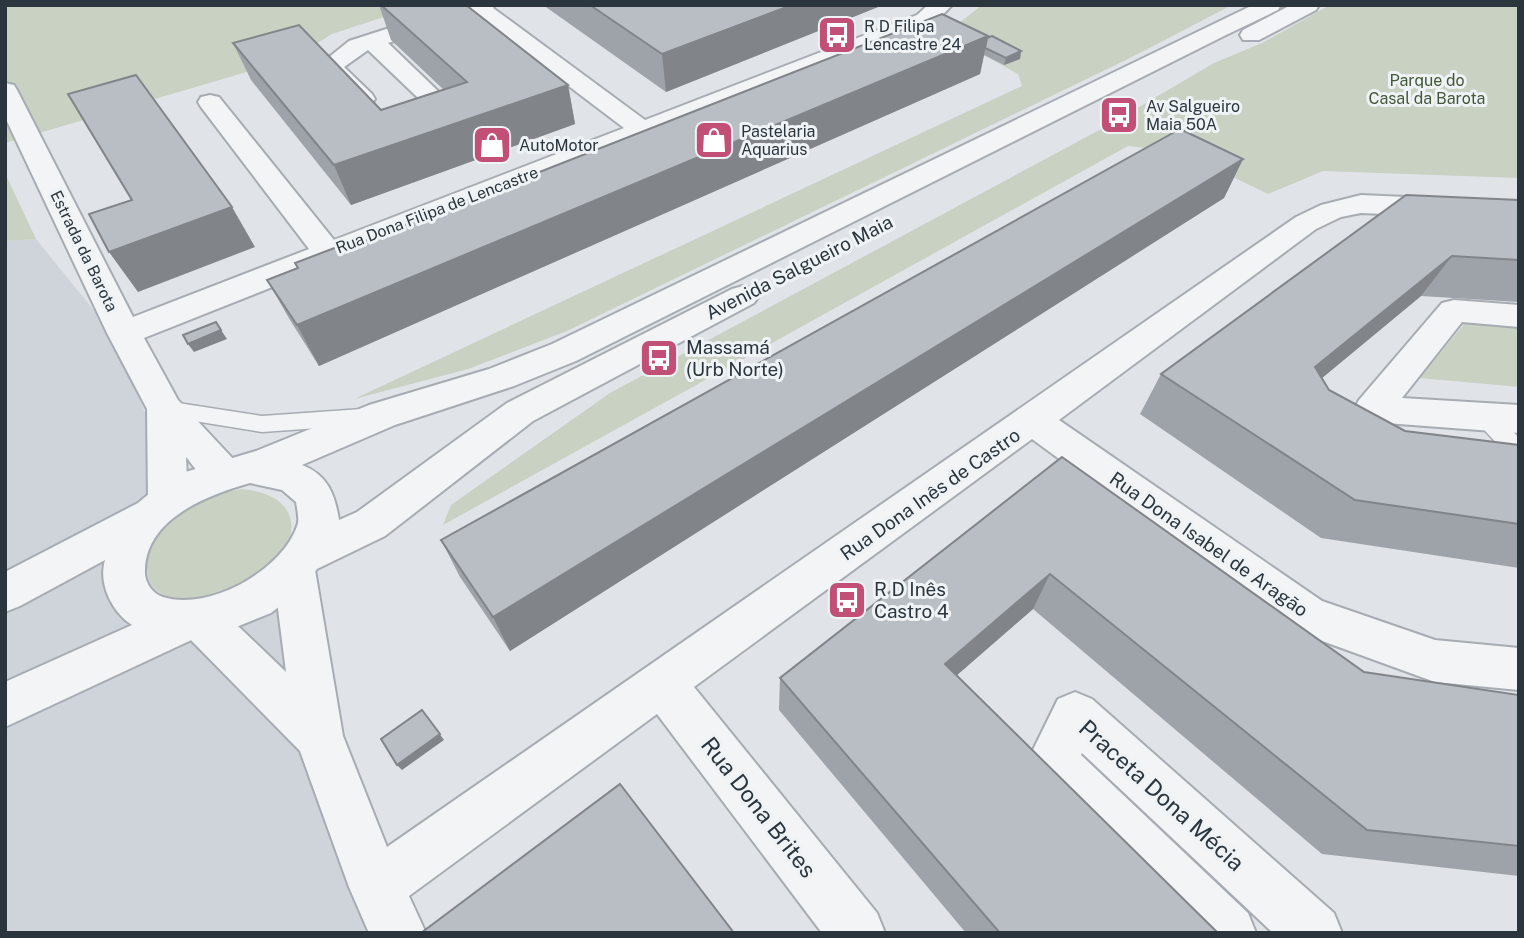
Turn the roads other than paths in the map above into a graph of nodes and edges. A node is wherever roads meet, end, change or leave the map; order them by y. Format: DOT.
graph roads {
  1 [pos="942,5"];
  2 [pos="1270,5"];
  3 [pos="1308,5"];
  4 [pos="481,6"];
  5 [pos="372,41"];
  6 [pos="5,90"];
  7 [pos="210,102"];
  8 [pos="379,115"];
  9 [pos="642,130"];
  10 [pos="416,136"];
  11 [pos="1519,211"];
  12 [pos="328,253"];
  13 [pos="1519,316"];
  14 [pos="124,333"];
  15 [pos="166,409"];
  16 [pos="383,415"];
  17 [pos="1502,417"];
  18 [pos="1034,421"];
  19 [pos="1519,453"];
  20 [pos="236,471"];
  21 [pos="159,508"];
  22 [pos="300,563"];
  23 [pos="5,593"];
  24 [pos="195,620"];
  25 [pos="1519,668"];
  26 [pos="660,682"];
  27 [pos="5,705"];
  28 [pos="319,736"];
  29 [pos="387,910"];
  30 [pos="857,933"];
  31 [pos="1228,933"];
  32 [pos="1314,933"];
  1 -- 9 [label="street, Rua Dona Filipa de Lencastre"];
  2 -- 16 [label="street, Avenida Salgueiro Maia"];
  3 -- 22 [label="street, Avenida Salgueiro Maia"];
  4 -- 5 [label="street"];
  4 -- 9 [label="street"];
  5 -- 8 [label="street"];
  5 -- 10 [label="street"];
  6 -- 14 [label="street, Estrada da Barota"];
  7 -- 12 [label="street"];
  9 -- 12 [label="street, Rua Dona Filipa de Lencastre"];
  11 -- 18 [label="street, Rua Dona Inês de Castro"];
  12 -- 14 [label="street, Rua Dona Filipa de Lencastre"];
  13 -- 17 [label="street"];
  14 -- 15 [label="street, Estrada da Barota"];
  15 -- 16 [label="lane"];
  15 -- 20 [label="street, Estrada da Barota"];
  15 -- 21 [label="street, Estrada da Barota"];
  16 -- 20 [label="street, Avenida Salgueiro Maia"];
  17 -- 19 [label="lane"];
  18 -- 25 [label="street, Rua Dona Isabel de Aragão"];
  18 -- 26 [label="street, Rua Dona Inês de Castro"];
  20 -- 21 [label="street, Avenida Salgueiro Maia"];
  20 -- 22 [label="street, Avenida Salgueiro Maia"];
  21 -- 23 [label="street, Avenida Salgueiro Maia"];
  21 -- 24 [label="street, Avenida Salgueiro Maia"];
  22 -- 24 [label="street, Avenida Salgueiro Maia"];
  22 -- 28 [label="street"];
  24 -- 27 [label="street, Avenida Salgueiro Maia"];
  24 -- 28 [label="street"];
  26 -- 29 [label="street, Rua Dona Inês de Castro"];
  26 -- 30 [label="street, Rua Dona Brites"];
  28 -- 29 [label="street"];
  31 -- 32 [label="street, Praceta Dona Mécia"];
}
